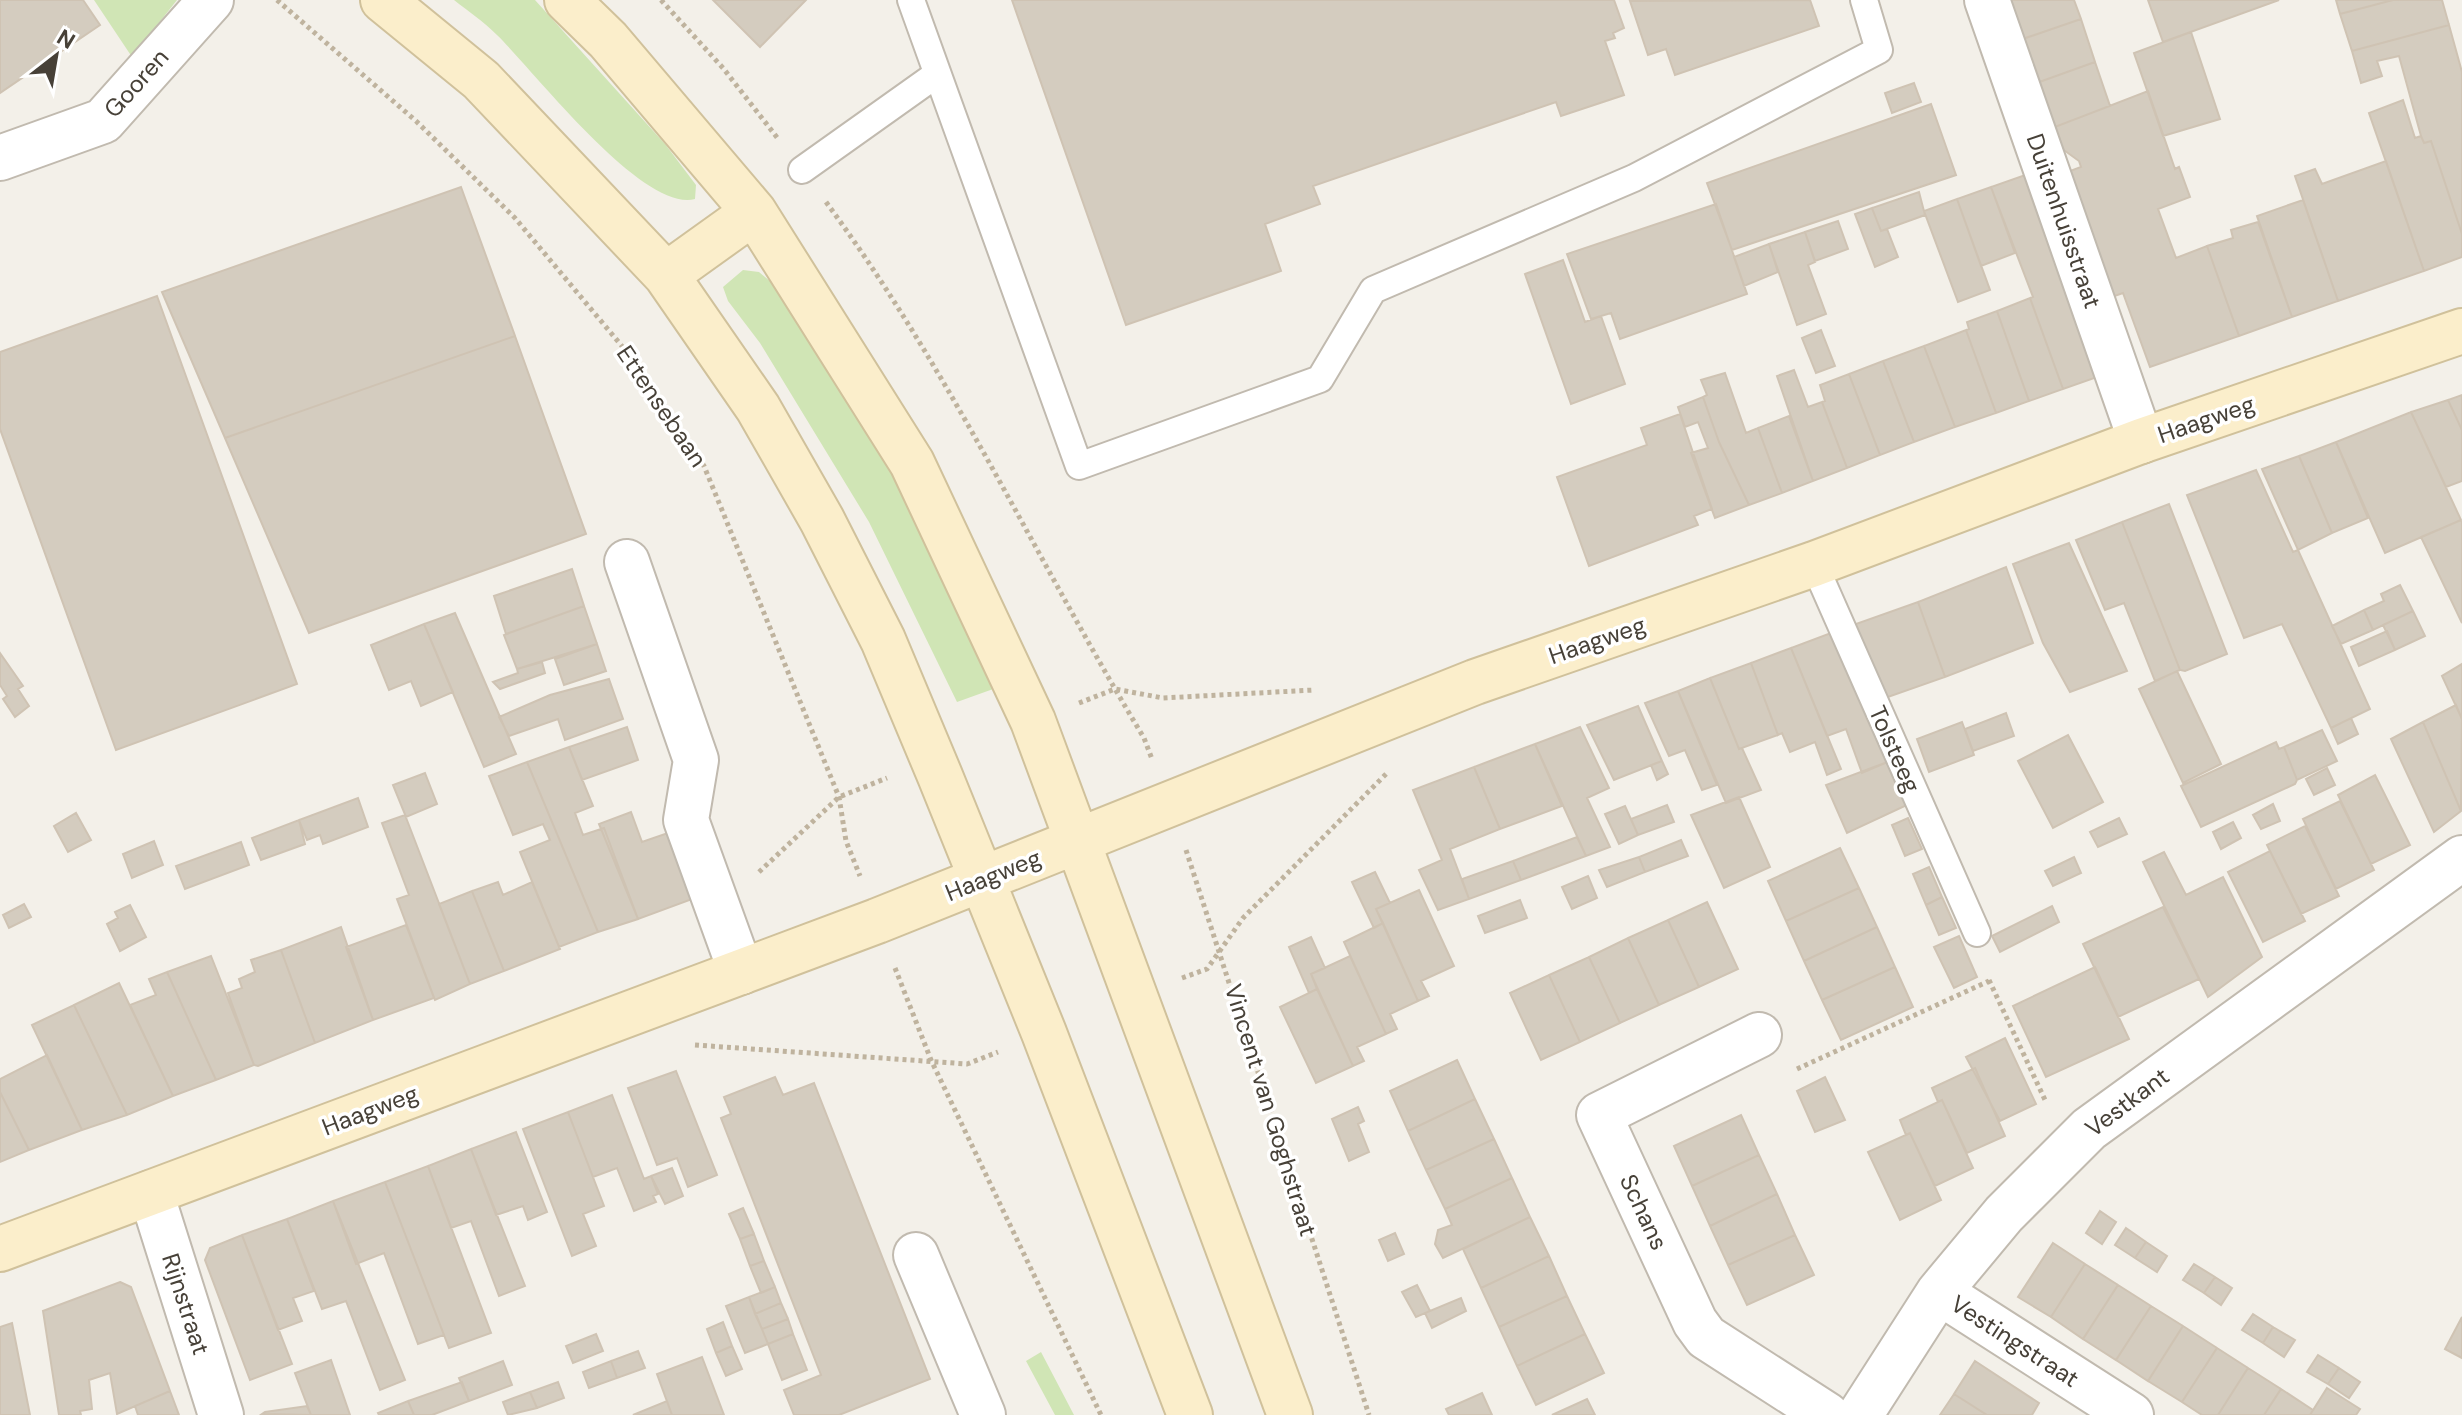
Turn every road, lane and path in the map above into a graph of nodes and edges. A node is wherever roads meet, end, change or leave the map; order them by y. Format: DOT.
graph roads {
  1 [pos="211,0"];
  2 [pos="277,0"];
  3 [pos="383,0"];
  4 [pos="567,0"];
  5 [pos="661,0"];
  6 [pos="911,0"];
  7 [pos="1864,0"];
  8 [pos="1987,0"];
  9 [pos="937,74"];
  10 [pos="0,158"];
  11 [pos="802,170"];
  12 [pos="754,212"];
  13 [pos="666,275"];
  14 [pos="2462,331"];
  15 [pos="2141,441"];
  16 [pos="627,562"];
  17 [pos="1814,564"];
  18 [pos="1170,806"];
  19 [pos="1078,842"];
  20 [pos="2462,858"];
  21 [pos="982,880"];
  22 [pos="877,921"];
  23 [pos="1977,933"];
  24 [pos="741,972"];
  25 [pos="1989,981"];
  26 [pos="1759,1035"];
  27 [pos="2069,1149"];
  28 [pos="151,1193"];
  29 [pos="0,1249"];
  30 [pos="916,1255"];
  31 [pos="1939,1292"];
  32 [pos="977,1413"];
  33 [pos="221,1415"];
  34 [pos="1101,1415"];
  35 [pos="1190,1415"];
  36 [pos="1290,1415"];
  37 [pos="1369,1415"];
  38 [pos="1827,1415"];
  39 [pos="1860,1415"];
  40 [pos="2131,1415"];
  1 -- 10 [label="street, Gooren"];
  2 -- 22 [label="path, Ettensebaan"];
  3 -- 13 [label="main road"];
  4 -- 12 [label="main road"];
  5 -- 11 [label="path"];
  6 -- 9 [label="lane"];
  7 -- 9 [label="lane"];
  8 -- 15 [label="street, Duitenhuisstraat"];
  9 -- 11 [label="lane"];
  11 -- 18 [label="path"];
  12 -- 13 [label="main road"];
  12 -- 19 [label="main road"];
  13 -- 21 [label="main road"];
  14 -- 15 [label="main road, Haagweg"];
  15 -- 17 [label="main road, Haagweg"];
  16 -- 24 [label="street"];
  17 -- 18 [label="main road, Haagweg"];
  17 -- 23 [label="lane, Tolsteeg"];
  18 -- 19 [label="main road, Haagweg"];
  18 -- 37 [label="path, Vincent van Goghstraat"];
  19 -- 21 [label="main road, Haagweg"];
  19 -- 36 [label="main road"];
  20 -- 27 [label="street, Vestkant"];
  21 -- 22 [label="main road, Haagweg"];
  21 -- 35 [label="main road"];
  22 -- 24 [label="main road, Haagweg"];
  22 -- 34 [label="path"];
  23 -- 25 [label="path"];
  24 -- 28 [label="main road, Haagweg"];
  25 -- 26 [label="path"];
  25 -- 27 [label="path"];
  26 -- 38 [label="street, Schans"];
  27 -- 31 [label="street, Vestkant"];
  28 -- 29 [label="main road, Haagweg"];
  28 -- 33 [label="street, Rijnstraat"];
  30 -- 32 [label="street"];
  31 -- 39 [label="street, Vestkant"];
  31 -- 40 [label="street, Vestingstraat"];
}
